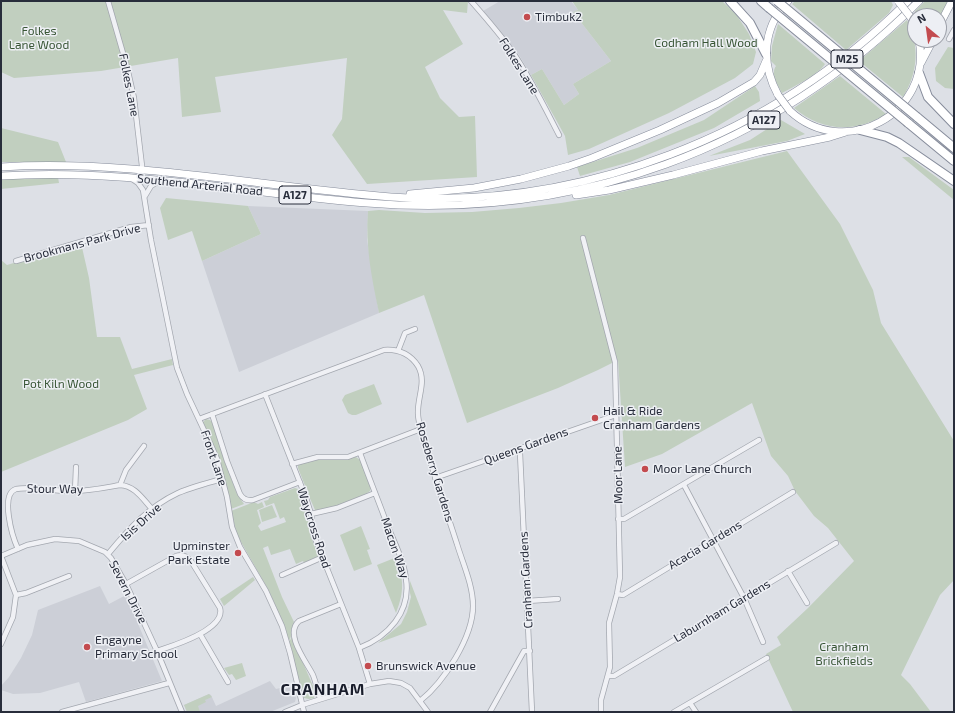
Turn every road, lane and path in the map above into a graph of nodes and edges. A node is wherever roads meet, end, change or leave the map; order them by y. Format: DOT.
graph roads {
  1 [pos="108,1"];
  2 [pos="471,1"];
  3 [pos="730,1"];
  4 [pos="761,1"];
  5 [pos="777,1"];
  6 [pos="788,1"];
  7 [pos="898,1"];
  8 [pos="908,1"];
  9 [pos="919,1"];
  10 [pos="952,1"];
  11 [pos="947,11"];
  12 [pos="907,13"];
  13 [pos="954,30"];
  14 [pos="949,39"];
  15 [pos="920,48"];
  16 [pos="929,48"];
  17 [pos="766,58"];
  18 [pos="921,64"];
  19 [pos="919,73"];
  20 [pos="954,124"];
  21 [pos="860,130"];
  22 [pos="846,132"];
  23 [pos="559,135"];
  24 [pos="954,148"];
  25 [pos="954,161"];
  26 [pos="1,167"];
  27 [pos="141,170"];
  28 [pos="1,176"];
  29 [pos="125,177"];
  30 [pos="162,181"];
  31 [pos="954,181"];
  32 [pos="366,195"];
  33 [pos="144,197"];
  34 [pos="434,206"];
  35 [pos="149,225"];
  36 [pos="583,238"];
  37 [pos="16,261"];
  38 [pos="415,329"];
  39 [pos="398,351"];
  40 [pos="265,394"];
  41 [pos="212,414"];
  42 [pos="616,415"];
  43 [pos="199,419"];
  44 [pos="421,429"];
  45 [pos="759,440"];
  46 [pos="144,446"];
  47 [pos="519,448"];
  48 [pos="360,453"];
  49 [pos="292,464"];
  50 [pos="76,467"];
  51 [pos="435,478"];
  52 [pos="222,479"];
  53 [pos="300,482"];
  54 [pos="684,484"];
  55 [pos="120,485"];
  56 [pos="75,492"];
  57 [pos="793,492"];
  58 [pos="375,493"];
  59 [pos="3,503"];
  60 [pos="152,509"];
  61 [pos="311,514"];
  62 [pos="618,519"];
  63 [pos="713,539"];
  64 [pos="836,543"];
  65 [pos="18,549"];
  66 [pos="108,554"];
  67 [pos="1,556"];
  68 [pos="322,557"];
  69 [pos="788,571"];
  70 [pos="282,575"];
  71 [pos="69,576"];
  72 [pos="126,584"];
  73 [pos="617,594"];
  74 [pos="16,595"];
  75 [pos="744,598"];
  76 [pos="558,599"];
  77 [pos="527,600"];
  78 [pos="807,603"];
  79 [pos="341,604"];
  80 [pos="200,634"];
  81 [pos="763,642"];
  82 [pos="1,644"];
  83 [pos="359,648"];
  84 [pos="157,651"];
  85 [pos="530,651"];
  86 [pos="767,658"];
  87 [pos="608,676"];
  88 [pos="228,682"];
  89 [pos="169,683"];
  90 [pos="370,684"];
  91 [pos="320,699"];
  92 [pos="420,701"];
  93 [pos="690,703"];
  94 [pos="302,705"];
  95 [pos="62,712"];
  96 [pos="182,712"];
  97 [pos="285,712"];
  98 [pos="304,712"];
  99 [pos="428,712"];
  100 [pos="490,712"];
  101 [pos="532,712"];
  102 [pos="601,712"];
  103 [pos="674,712"];
  104 [pos="696,712"];
  1 -- 27 [label="street, Folkes Lane"];
  2 -- 23 [label="street, Folkes Lane"];
  3 -- 17 [label="highway"];
  4 -- 25 [label="highway, M25, bridge"];
  5 -- 24 [label="highway, M25, bridge"];
  6 -- 17 [label="highway"];
  7 -- 12 [label="highway, bridge"];
  8 -- 32 [label="highway, Southend Arterial Road / A127"];
  9 -- 34 [label="highway, Southend Arterial Road / A127"];
  10 -- 11 [label="highway"];
  13 -- 14 [label="street"];
  15 -- 18 [label="highway"];
  16 -- 18 [label="highway"];
  17 -- 22 [label="highway, bridge"];
  17 -- 32 [label="highway"];
  18 -- 19 [label="highway"];
  19 -- 20 [label="highway"];
  19 -- 21 [label="highway"];
  21 -- 22 [label="highway"];
  21 -- 31 [label="highway"];
  22 -- 34 [label="highway"];
  26 -- 27 [label="highway, Southend Arterial Road / A127"];
  27 -- 32 [label="highway, Southend Arterial Road / A127"];
  28 -- 29 [label="highway, Southend Arterial Road / A127"];
  29 -- 30 [label="highway, Southend Arterial Road / A127"];
  29 -- 33 [label="street, Front Lane"];
  30 -- 33 [label="street"];
  30 -- 34 [label="highway, Southend Arterial Road / A127"];
  33 -- 35 [label="street, Front Lane"];
  35 -- 37 [label="street, Brookmans Park Drive"];
  35 -- 43 [label="street, Front Lane"];
  36 -- 42 [label="street, Moor Lane"];
  38 -- 39 [label="street"];
  39 -- 40 [label="street"];
  39 -- 44 [label="street, Roseberry Gardens"];
  40 -- 41 [label="street"];
  40 -- 49 [label="street, Waycross Road"];
  41 -- 43 [label="street"];
  41 -- 53 [label="street"];
  42 -- 47 [label="street, Queens Gardens"];
  42 -- 62 [label="street, Moor Lane"];
  43 -- 52 [label="street, Front Lane"];
  44 -- 48 [label="street"];
  44 -- 51 [label="street, Roseberry Gardens"];
  45 -- 54 [label="street"];
  46 -- 55 [label="street"];
  47 -- 51 [label="street, Queens Gardens"];
  47 -- 77 [label="street, Cranham Gardens"];
  48 -- 49 [label="street"];
  48 -- 58 [label="street, Macon Way"];
  49 -- 53 [label="street, Waycross Road"];
  50 -- 56 [label="street"];
  51 -- 92 [label="street, Roseberry Gardens"];
  52 -- 60 [label="street, Isis Drive"];
  52 -- 94 [label="street, Front Lane"];
  53 -- 61 [label="street, Waycross Road"];
  54 -- 62 [label="street"];
  54 -- 63 [label="street"];
  55 -- 56 [label="street, Stour Way"];
  55 -- 60 [label="street"];
  56 -- 59 [label="street, Stour Way"];
  57 -- 63 [label="street, Acacia Gardens"];
  58 -- 61 [label="street"];
  58 -- 83 [label="street, Macon Way"];
  59 -- 65 [label="street, Stour Way"];
  60 -- 66 [label="street, Isis Drive"];
  61 -- 68 [label="street, Waycross Road"];
  62 -- 73 [label="street, Moor Lane"];
  63 -- 73 [label="street, Acacia Gardens"];
  63 -- 75 [label="street"];
  64 -- 69 [label="street, Laburnham Gardens"];
  65 -- 66 [label="street, Severn Drive"];
  65 -- 67 [label="street, Severn Drive"];
  66 -- 72 [label="street, Severn Drive"];
  67 -- 74 [label="street"];
  68 -- 70 [label="street"];
  68 -- 79 [label="street, Waycross Road"];
  69 -- 75 [label="street, Laburnham Gardens"];
  69 -- 78 [label="street"];
  71 -- 74 [label="street"];
  72 -- 80 [label="street"];
  72 -- 84 [label="street, Severn Drive"];
  73 -- 87 [label="street, Moor Lane"];
  74 -- 82 [label="street"];
  75 -- 81 [label="street"];
  75 -- 87 [label="street, Laburnham Gardens"];
  76 -- 77 [label="street"];
  77 -- 85 [label="street, Cranham Gardens"];
  79 -- 83 [label="street, Waycross Road"];
  79 -- 91 [label="street"];
  80 -- 84 [label="street"];
  80 -- 88 [label="street"];
  83 -- 90 [label="street, Waycross Road"];
  84 -- 89 [label="street, Severn Drive"];
  85 -- 100 [label="street"];
  85 -- 101 [label="street, Cranham Gardens"];
  86 -- 93 [label="street"];
  87 -- 102 [label="street, Moor Lane"];
  89 -- 95 [label="street"];
  89 -- 96 [label="street, Severn Drive"];
  90 -- 91 [label="street"];
  90 -- 92 [label="street"];
  91 -- 94 [label="street"];
  92 -- 99 [label="street"];
  93 -- 103 [label="street"];
  93 -- 104 [label="street"];
  94 -- 97 [label="street"];
  94 -- 98 [label="street, Front Lane"];
}
